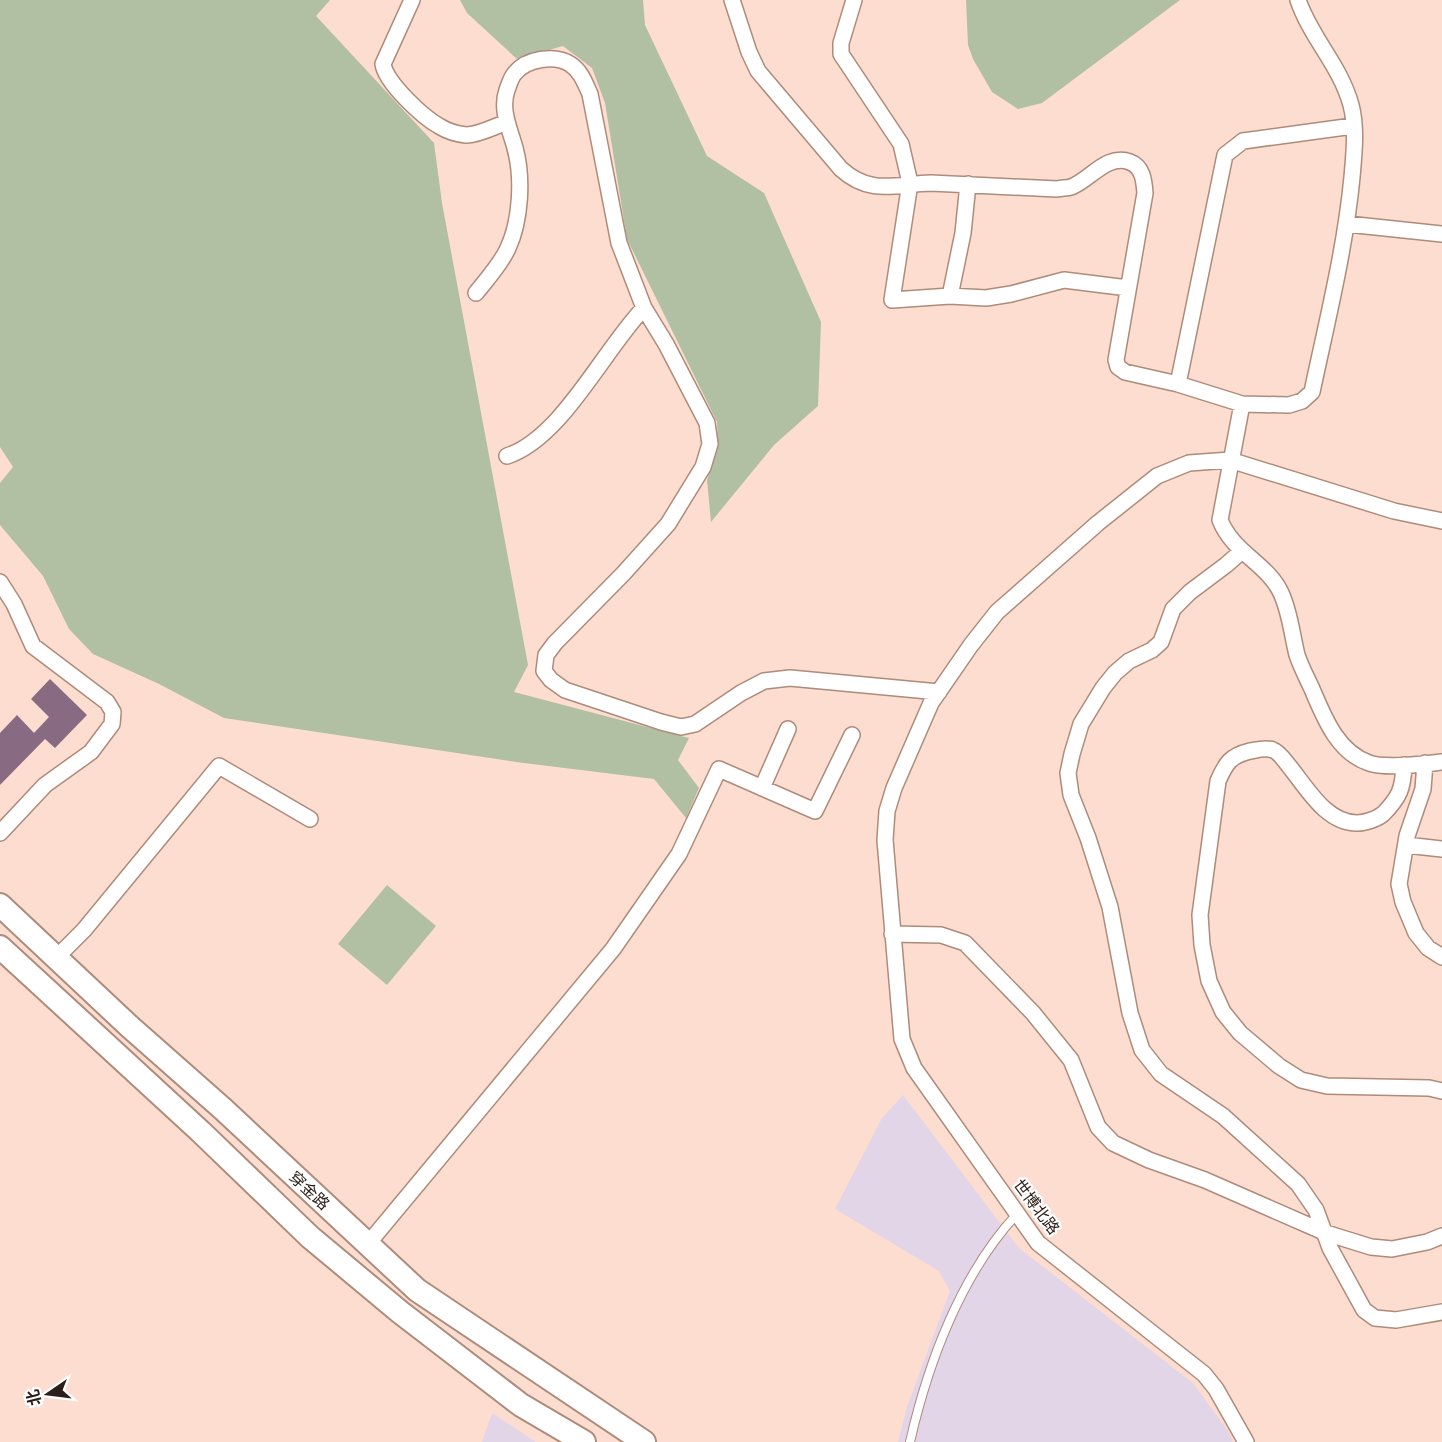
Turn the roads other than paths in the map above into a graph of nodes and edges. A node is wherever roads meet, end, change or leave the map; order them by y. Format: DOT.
graph roads {
  1 [pos="412,0"];
  2 [pos="732,0"];
  3 [pos="854,0"];
  4 [pos="1298,0"];
  5 [pos="507,122"];
  6 [pos="1353,126"];
  7 [pos="910,183"];
  8 [pos="968,184"];
  9 [pos="1347,224"];
  10 [pos="1442,234"];
  11 [pos="1128,288"];
  12 [pos="476,293"];
  13 [pos="950,296"];
  14 [pos="644,308"];
  15 [pos="1178,384"];
  16 [pos="1242,404"];
  17 [pos="507,456"];
  18 [pos="1230,460"];
  19 [pos="1442,521"];
  20 [pos="1242,551"];
  21 [pos="0,582"];
  22 [pos="939,692"];
  23 [pos="788,729"];
  24 [pos="852,735"];
  25 [pos="1442,762"];
  26 [pos="1425,763"];
  27 [pos="1404,765"];
  28 [pos="762,788"];
  29 [pos="310,819"];
  30 [pos="0,833"];
  31 [pos="1406,845"];
  32 [pos="1442,849"];
  33 [pos="0,905"];
  34 [pos="892,934"];
  35 [pos="0,947"];
  36 [pos="1442,957"];
  37 [pos="56,958"];
  38 [pos="1442,1091"];
  39 [pos="1017,1214"];
  40 [pos="1326,1233"];
  41 [pos="1442,1236"];
  42 [pos="367,1245"];
  43 [pos="1442,1312"];
  44 [pos="584,1442"];
  45 [pos="644,1442"];
  46 [pos="910,1442"];
  47 [pos="1246,1442"];
  1 -- 5 [label="street"];
  2 -- 7 [label="street"];
  3 -- 7 [label="street"];
  4 -- 6 [label="street"];
  5 -- 12 [label="street"];
  5 -- 14 [label="street"];
  6 -- 9 [label="street"];
  6 -- 15 [label="street"];
  7 -- 8 [label="street"];
  7 -- 13 [label="street"];
  8 -- 11 [label="street"];
  8 -- 13 [label="street"];
  9 -- 10 [label="street"];
  9 -- 16 [label="street"];
  11 -- 13 [label="street"];
  11 -- 15 [label="street"];
  14 -- 17 [label="street"];
  14 -- 22 [label="street"];
  15 -- 16 [label="street"];
  16 -- 18 [label="street"];
  18 -- 19 [label="street"];
  18 -- 20 [label="street"];
  18 -- 22 [label="street, 世博北路"];
  20 -- 27 [label="street"];
  20 -- 40 [label="street"];
  21 -- 30 [label="street"];
  22 -- 34 [label="street, 世博北路"];
  23 -- 28 [label="street"];
  24 -- 28 [label="street"];
  25 -- 26 [label="street"];
  26 -- 27 [label="street"];
  26 -- 31 [label="street"];
  27 -- 38 [label="street"];
  28 -- 42 [label="street"];
  29 -- 37 [label="street"];
  31 -- 32 [label="street"];
  31 -- 36 [label="street"];
  33 -- 37 [label="main road, 穿金路"];
  34 -- 39 [label="street, 世博北路"];
  34 -- 40 [label="street"];
  35 -- 44 [label="main road, 穿金路"];
  37 -- 42 [label="main road, 穿金路"];
  39 -- 46 [label="lane"];
  39 -- 47 [label="street, 世博北路"];
  40 -- 41 [label="street"];
  40 -- 43 [label="street"];
  42 -- 45 [label="main road, 穿金路"];
}
